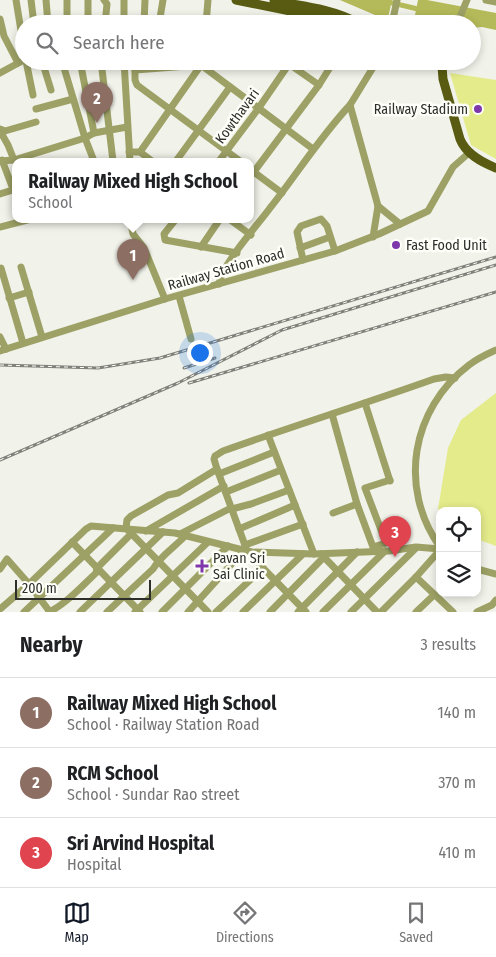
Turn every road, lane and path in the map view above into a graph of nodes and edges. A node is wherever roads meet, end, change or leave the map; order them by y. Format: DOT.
graph roads {
  1 [pos="16,0"];
  2 [pos="31,0"];
  3 [pos="46,0"];
  4 [pos="67,0"];
  5 [pos="88,0"];
  6 [pos="104,0"];
  7 [pos="124,0"];
  8 [pos="145,0"];
  9 [pos="163,0"];
  10 [pos="208,0"];
  11 [pos="236,0"];
  12 [pos="271,0"];
  13 [pos="397,0"];
  14 [pos="486,0"];
  15 [pos="496,2"];
  16 [pos="465,3"];
  17 [pos="18,15"];
  18 [pos="33,15"];
  19 [pos="47,15"];
  20 [pos="67,15"];
  21 [pos="88,15"];
  22 [pos="106,15"];
  23 [pos="124,15"];
  24 [pos="144,15"];
  25 [pos="160,15"];
  26 [pos="207,15"];
  27 [pos="298,15"];
  28 [pos="341,15"];
  29 [pos="394,15"];
  30 [pos="460,15"];
  31 [pos="0,19"];
  32 [pos="1,30"];
  33 [pos="15,52"];
  34 [pos="15,66"];
  35 [pos="25,70"];
  36 [pos="45,70"];
  37 [pos="65,70"];
  38 [pos="82,70"];
  39 [pos="102,70"];
  40 [pos="124,70"];
  41 [pos="135,70"];
  42 [pos="197,70"];
  43 [pos="210,70"];
  44 [pos="285,70"];
  45 [pos="299,70"];
  46 [pos="328,70"];
  47 [pos="371,70"];
  48 [pos="442,70"];
  49 [pos="0,73"];
  50 [pos="319,85"];
  51 [pos="230,87"];
  52 [pos="51,90"];
  53 [pos="33,95"];
  54 [pos="73,99"];
  55 [pos="350,105"];
  56 [pos="36,109"];
  57 [pos="258,109"];
  58 [pos="169,110"];
  59 [pos="36,122"];
  60 [pos="127,127"];
  61 [pos="286,129"];
  62 [pos="0,130"];
  63 [pos="110,130"];
  64 [pos="199,131"];
  65 [pos="94,133"];
  66 [pos="85,138"];
  67 [pos="313,149"];
  68 [pos="226,151"];
  69 [pos="129,152"];
  70 [pos="140,152"];
  71 [pos="470,152"];
  72 [pos="13,158"];
  73 [pos="20,158"];
  74 [pos="93,158"];
  75 [pos="114,158"];
  76 [pos="130,158"];
  77 [pos="148,158"];
  78 [pos="178,158"];
  79 [pos="221,158"];
  80 [pos="236,158"];
  81 [pos="1,161"];
  82 [pos="496,168"];
  83 [pos="254,170"];
  84 [pos="254,174"];
  85 [pos="12,185"];
  86 [pos="12,190"];
  87 [pos="282,193"];
  88 [pos="0,194"];
  89 [pos="378,206"];
  90 [pos="16,223"];
  91 [pos="131,223"];
  92 [pos="173,223"];
  93 [pos="217,223"];
  94 [pos="234,223"];
  95 [pos="400,224"];
  96 [pos="0,227"];
  97 [pos="251,235"];
  98 [pos="374,236"];
  99 [pos="330,238"];
  100 [pos="201,247"];
  101 [pos="300,248"];
  102 [pos="335,251"];
  103 [pos="237,252"];
  104 [pos="303,260"];
  105 [pos="21,267"];
  106 [pos="0,268"];
  107 [pos="219,284"];
  108 [pos="29,292"];
  109 [pos="179,296"];
  110 [pos="9,298"];
  111 [pos="165,299"];
  112 [pos="0,337"];
  113 [pos="42,337"];
  114 [pos="191,339"];
  115 [pos="22,343"];
  116 [pos="3,350"];
  117 [pos="496,350"];
  118 [pos="455,378"];
  119 [pos="365,403"];
  120 [pos="332,414"];
  121 [pos="268,435"];
  122 [pos="274,452"];
  123 [pos="282,470"];
  124 [pos="218,472"];
  125 [pos="225,489"];
  126 [pos="289,490"];
  127 [pos="357,504"];
  128 [pos="295,505"];
  129 [pos="232,509"];
  130 [pos="333,513"];
  131 [pos="303,524"];
  132 [pos="113,528"];
  133 [pos="126,528"];
  134 [pos="239,529"];
  135 [pos="146,531"];
  136 [pos="163,532"];
  137 [pos="132,534"];
  138 [pos="182,535"];
  139 [pos="72,542"];
  140 [pos="208,542"];
  141 [pos="436,542"];
  142 [pos="228,546"];
  143 [pos="416,547"];
  144 [pos="146,548"];
  145 [pos="436,548"];
  146 [pos="247,549"];
  147 [pos="385,551"];
  148 [pos="357,552"];
  149 [pos="437,552"];
  150 [pos="303,554"];
  151 [pos="85,555"];
  152 [pos="320,555"];
  153 [pos="158,561"];
  154 [pos="97,568"];
  155 [pos="263,568"];
  156 [pos="0,569"];
  157 [pos="481,570"];
  158 [pos="338,572"];
  159 [pos="496,574"];
  160 [pos="172,576"];
  161 [pos="416,577"];
  162 [pos="276,581"];
  163 [pos="111,582"];
  164 [pos="29,584"];
  165 [pos="350,585"];
  166 [pos="185,590"];
  167 [pos="288,594"];
  168 [pos="434,595"];
  169 [pos="125,596"];
  170 [pos="40,598"];
  171 [pos="364,599"];
  172 [pos="496,600"];
  173 [pos="197,602"];
  174 [pos="0,609"];
  175 [pos="138,611"];
  176 [pos="302,611"];
  177 [pos="449,611"];
  178 [pos="24,612"];
  179 [pos="49,612"];
  180 [pos="80,612"];
  181 [pos="107,612"];
  182 [pos="162,612"];
  183 [pos="188,612"];
  184 [pos="208,612"];
  185 [pos="216,612"];
  186 [pos="243,612"];
  187 [pos="270,612"];
  188 [pos="323,612"];
  189 [pos="351,612"];
  190 [pos="377,612"];
  191 [pos="381,612"];
  192 [pos="416,612"];
  193 [pos="477,612"];
  1 -- 17 [label="street"];
  2 -- 18 [label="street"];
  3 -- 19 [label="street"];
  4 -- 20 [label="street"];
  5 -- 21 [label="street"];
  6 -- 22 [label="street"];
  7 -- 23 [label="street"];
  8 -- 24 [label="street"];
  9 -- 25 [label="street"];
  10 -- 26 [label="street"];
  11 -- 27 [label="main road"];
  12 -- 28 [label="main road"];
  13 -- 29 [label="street"];
  14 -- 15 [label="street"];
  16 -- 30 [label="street"];
  31 -- 32 [label="street"];
  32 -- 33 [label="street"];
  34 -- 49 [label="street"];
  35 -- 53 [label="street"];
  36 -- 52 [label="street"];
  37 -- 54 [label="street"];
  38 -- 65 [label="street"];
  39 -- 63 [label="street"];
  40 -- 60 [label="street"];
  41 -- 58 [label="street"];
  42 -- 58 [label="street"];
  43 -- 51 [label="street"];
  44 -- 57 [label="street, Kowthavari"];
  45 -- 50 [label="street"];
  46 -- 50 [label="street"];
  47 -- 55 [label="street"];
  48 -- 71 [label="main road"];
  50 -- 61 [label="street"];
  51 -- 57 [label="street"];
  51 -- 64 [label="street"];
  54 -- 56 [label="street"];
  54 -- 66 [label="street"];
  55 -- 67 [label="street"];
  55 -- 89 [label="street"];
  57 -- 61 [label="street"];
  57 -- 68 [label="street, Kowthavari"];
  58 -- 64 [label="street"];
  58 -- 70 [label="street"];
  59 -- 62 [label="street"];
  60 -- 63 [label="street"];
  60 -- 69 [label="street"];
  61 -- 67 [label="street"];
  61 -- 83 [label="street"];
  62 -- 72 [label="street"];
  63 -- 65 [label="street"];
  63 -- 75 [label="street"];
  64 -- 68 [label="street"];
  64 -- 78 [label="street"];
  65 -- 66 [label="street"];
  66 -- 73 [label="street"];
  66 -- 74 [label="street"];
  67 -- 87 [label="street"];
  68 -- 79 [label="street, Kowthavari"];
  68 -- 80 [label="street"];
  69 -- 70 [label="street"];
  69 -- 76 [label="street"];
  70 -- 77 [label="street"];
  71 -- 82 [label="main road"];
  71 -- 95 [label="street, Railway Station Road"];
  81 -- 85 [label="street"];
  84 -- 87 [label="street"];
  86 -- 88 [label="street"];
  87 -- 97 [label="street"];
  89 -- 95 [label="street"];
  89 -- 98 [label="street"];
  90 -- 96 [label="street"];
  91 -- 111 [label="street"];
  92 -- 100 [label="street"];
  93 -- 100 [label="street"];
  94 -- 97 [label="street"];
  95 -- 98 [label="street, Railway Station Road"];
  97 -- 103 [label="street"];
  98 -- 102 [label="street, Railway Station Road"];
  99 -- 101 [label="street"];
  99 -- 101 [label="street"];
  99 -- 102 [label="street"];
  100 -- 103 [label="street"];
  101 -- 104 [label="street"];
  102 -- 104 [label="street, Railway Station Road"];
  103 -- 107 [label="street"];
  104 -- 107 [label="street, Railway Station Road"];
  105 -- 108 [label="street"];
  106 -- 110 [label="street"];
  107 -- 109 [label="street, Railway Station Road"];
  108 -- 110 [label="street"];
  108 -- 113 [label="street"];
  109 -- 111 [label="street, Railway Station Road"];
  109 -- 114 [label="street"];
  110 -- 115 [label="street"];
  111 -- 113 [label="street, Railway Station Road"];
  112 -- 116 [label="street"];
  113 -- 115 [label="street, Railway Station Road"];
  115 -- 116 [label="street, Railway Station Road"];
  117 -- 118 [label="street"];
  118 -- 119 [label="street"];
  118 -- 141 [label="street"];
  119 -- 120 [label="street"];
  119 -- 127 [label="street"];
  120 -- 121 [label="street"];
  120 -- 127 [label="street"];
  121 -- 122 [label="street"];
  121 -- 124 [label="street"];
  122 -- 123 [label="street"];
  122 -- 124 [label="street"];
  123 -- 125 [label="street"];
  123 -- 126 [label="street"];
  124 -- 125 [label="street"];
  124 -- 133 [label="street"];
  125 -- 129 [label="street"];
  125 -- 135 [label="street"];
  126 -- 128 [label="street"];
  126 -- 129 [label="street"];
  127 -- 130 [label="street"];
  128 -- 131 [label="street"];
  128 -- 134 [label="street"];
  129 -- 134 [label="street"];
  129 -- 138 [label="street"];
  131 -- 146 [label="street"];
  131 -- 152 [label="street"];
  132 -- 133 [label="street"];
  132 -- 139 [label="street"];
  132 -- 151 [label="street"];
  133 -- 135 [label="street"];
  133 -- 137 [label="street"];
  134 -- 146 [label="street"];
  135 -- 136 [label="street"];
  136 -- 138 [label="street"];
  136 -- 144 [label="street"];
  137 -- 144 [label="street"];
  137 -- 154 [label="street"];
  138 -- 140 [label="street"];
  138 -- 153 [label="street"];
  139 -- 151 [label="street"];
  139 -- 164 [label="street"];
  140 -- 142 [label="street"];
  140 -- 160 [label="street"];
  142 -- 146 [label="street"];
  142 -- 166 [label="street"];
  143 -- 145 [label="street"];
  143 -- 147 [label="street"];
  143 -- 171 [label="street"];
  144 -- 153 [label="street"];
  144 -- 163 [label="street"];
  146 -- 150 [label="street"];
  146 -- 155 [label="street"];
  146 -- 173 [label="street"];
  147 -- 148 [label="street"];
  147 -- 165 [label="street"];
  148 -- 152 [label="street"];
  148 -- 158 [label="street"];
  149 -- 161 [label="street"];
  150 -- 152 [label="street"];
  150 -- 162 [label="street"];
  151 -- 154 [label="street"];
  151 -- 170 [label="street"];
  152 -- 158 [label="street"];
  152 -- 167 [label="street"];
  153 -- 160 [label="street"];
  153 -- 169 [label="street"];
  154 -- 163 [label="street"];
  154 -- 179 [label="street"];
  155 -- 162 [label="street"];
  155 -- 185 [label="street"];
  156 -- 164 [label="street"];
  157 -- 159 [label="street"];
  158 -- 165 [label="street"];
  158 -- 176 [label="street"];
  160 -- 166 [label="street"];
  160 -- 175 [label="street"];
  161 -- 168 [label="street"];
  161 -- 191 [label="street"];
  162 -- 167 [label="street"];
  162 -- 186 [label="street"];
  163 -- 169 [label="street"];
  163 -- 180 [label="street"];
  164 -- 170 [label="street"];
  164 -- 174 [label="street"];
  165 -- 171 [label="street"];
  165 -- 188 [label="street"];
  166 -- 173 [label="street"];
  166 -- 182 [label="street"];
  167 -- 176 [label="street"];
  167 -- 187 [label="street"];
  168 -- 177 [label="street"];
  168 -- 192 [label="street"];
  169 -- 175 [label="street"];
  169 -- 181 [label="street"];
  170 -- 178 [label="street"];
  170 -- 179 [label="street"];
  171 -- 189 [label="street"];
  171 -- 190 [label="street"];
  172 -- 193 [label="street"];
  173 -- 183 [label="street"];
  173 -- 184 [label="street"];
}
